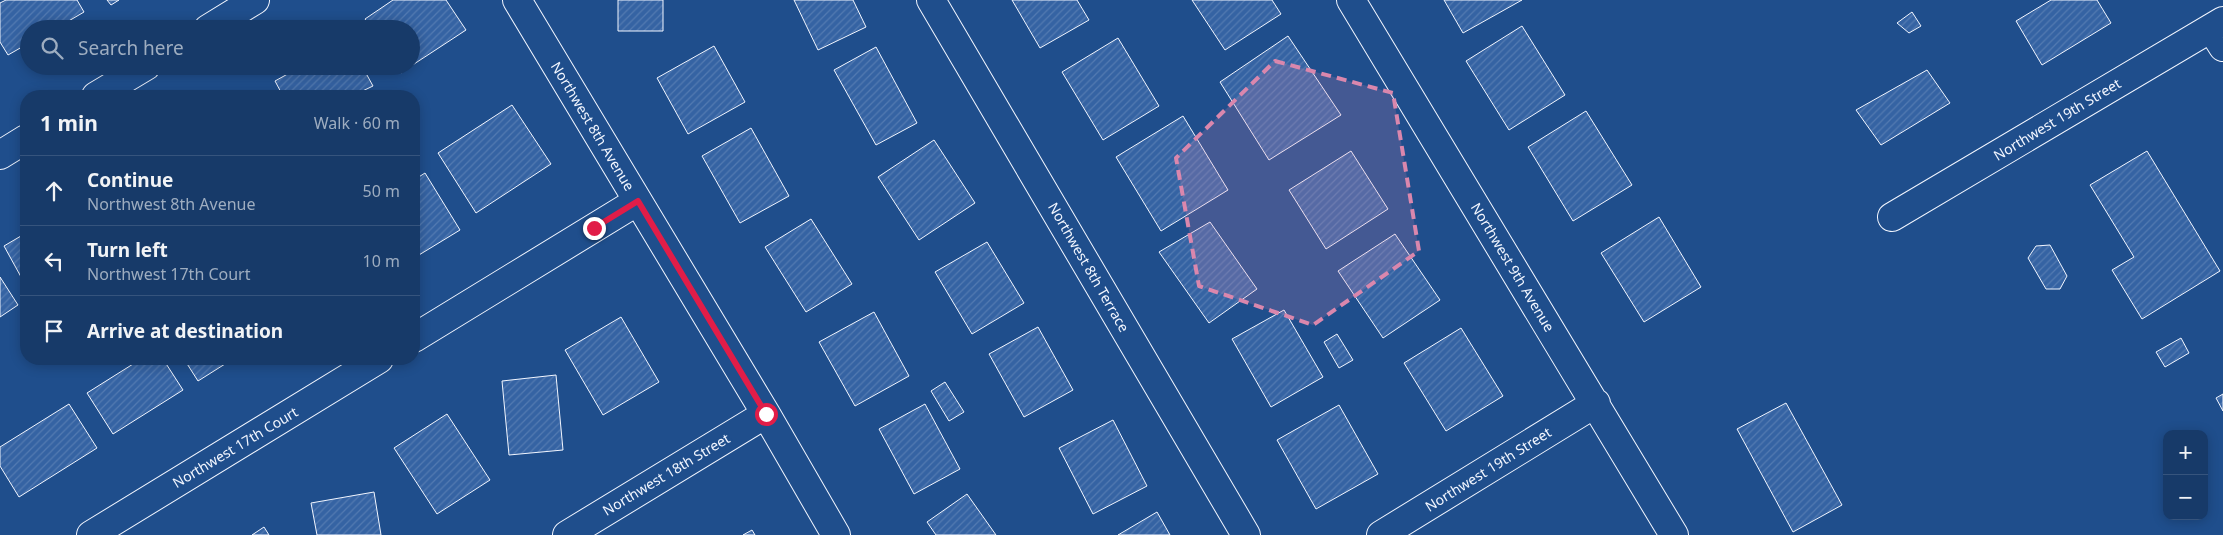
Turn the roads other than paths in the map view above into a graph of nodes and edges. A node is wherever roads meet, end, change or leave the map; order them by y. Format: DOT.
graph roads {
  1 [pos="255,0"];
  2 [pos="517,0"];
  3 [pos="931,0"];
  4 [pos="1351,0"];
  5 [pos="223,20"];
  6 [pos="2219,32"];
  7 [pos="131,75"];
  8 [pos="106,90"];
  9 [pos="20,143"];
  10 [pos="0,155"];
  11 [pos="638,201"];
  12 [pos="1892,217"];
  13 [pos="420,334"];
  14 [pos="369,365"];
  15 [pos="1596,403"];
  16 [pos="766,414"];
  17 [pos="90,535"];
  18 [pos="567,535"];
  19 [pos="836,535"];
  20 [pos="1246,535"];
  21 [pos="1381,535"];
  22 [pos="1674,535"];
  1 -- 5 [label="street"];
  2 -- 11 [label="street, Northwest 8th Avenue"];
  3 -- 20 [label="street, Northwest 8th Terrace"];
  4 -- 15 [label="street, Northwest 9th Avenue"];
  6 -- 12 [label="street, Northwest 19th Street"];
  7 -- 8 [label="street"];
  9 -- 10 [label="street"];
  11 -- 13 [label="street"];
  11 -- 16 [label="street, Northwest 8th Avenue"];
  14 -- 17 [label="street, Northwest 17th Court"];
  15 -- 21 [label="street, Northwest 19th Street"];
  15 -- 22 [label="street, Northwest 9th Avenue"];
  16 -- 18 [label="street, Northwest 18th Street"];
  16 -- 19 [label="street, Northwest 8th Avenue"];
}
